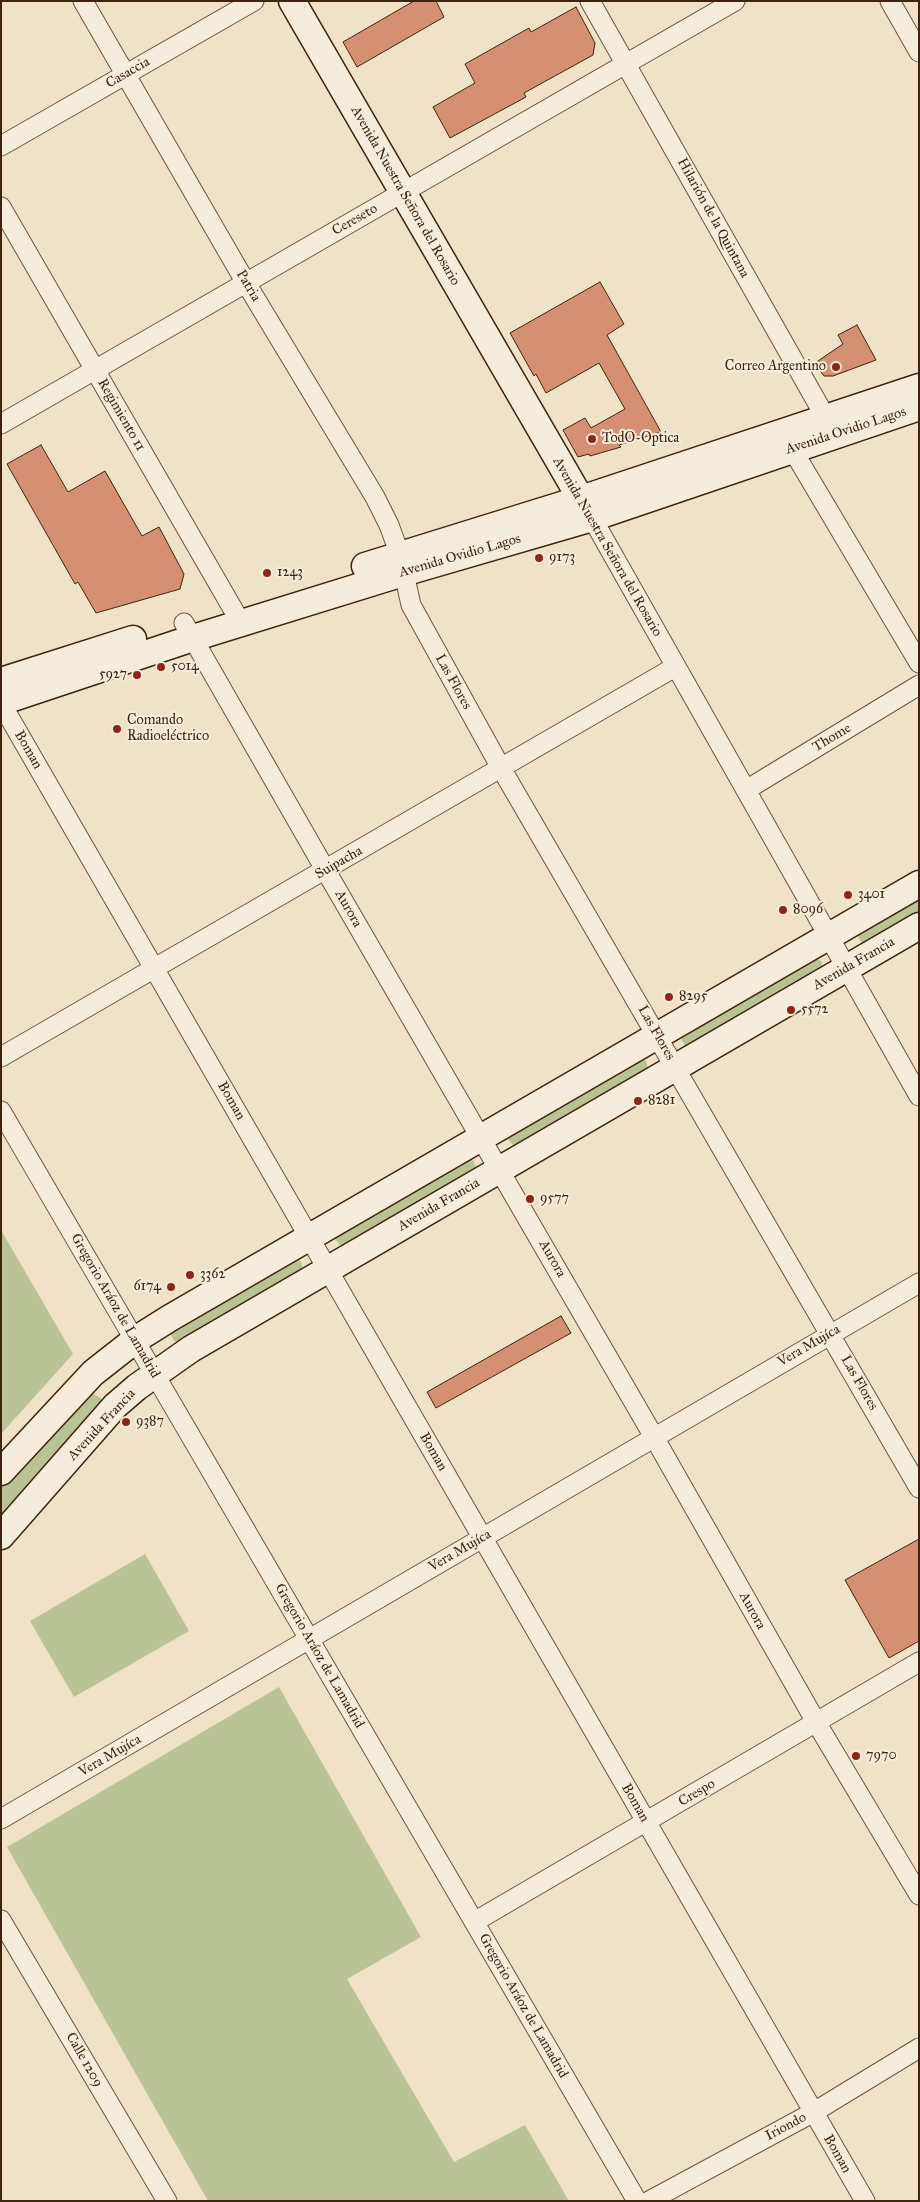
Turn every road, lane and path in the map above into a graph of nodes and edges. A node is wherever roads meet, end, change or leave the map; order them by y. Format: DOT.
graph roads {
  1 [pos="83,1"];
  2 [pos="254,1"];
  3 [pos="292,1"];
  4 [pos="590,1"];
  5 [pos="735,1"];
  6 [pos="890,1"];
  7 [pos="919,52"];
  8 [pos="626,64"];
  9 [pos="125,75"];
  10 [pos="1,146"];
  11 [pos="403,193"];
  12 [pos="1,207"];
  13 [pos="246,283"];
  14 [pos="95,370"];
  15 [pos="919,386"];
  16 [pos="919,407"];
  17 [pos="1,424"];
  18 [pos="831,426"];
  19 [pos="792,449"];
  20 [pos="586,509"];
  21 [pos="401,564"];
  22 [pos="237,616"];
  23 [pos="188,631"];
  24 [pos="919,663"];
  25 [pos="676,667"];
  26 [pos="1,681"];
  27 [pos="919,685"];
  28 [pos="1,702"];
  29 [pos="501,768"];
  30 [pos="746,790"];
  31 [pos="326,871"];
  32 [pos="919,884"];
  33 [pos="919,926"];
  34 [pos="828,936"];
  35 [pos="846,968"];
  36 [pos="155,969"];
  37 [pos="657,1035"];
  38 [pos="1,1057"];
  39 [pos="676,1068"];
  40 [pos="919,1096"];
  41 [pos="1,1111"];
  42 [pos="481,1138"];
  43 [pos="500,1170"];
  44 [pos="309,1237"];
  45 [pos="328,1270"];
  46 [pos="919,1283"];
  47 [pos="831,1334"];
  48 [pos="135,1340"];
  49 [pos="154,1374"];
  50 [pos="654,1437"];
  51 [pos="1,1472"];
  52 [pos="919,1488"];
  53 [pos="1,1536"];
  54 [pos="482,1538"];
  55 [pos="309,1639"];
  56 [pos="919,1662"];
  57 [pos="816,1722"];
  58 [pos="1,1819"];
  59 [pos="646,1822"];
  60 [pos="919,1895"];
  61 [pos="1,1920"];
  62 [pos="474,1922"];
  63 [pos="919,2048"];
  64 [pos="814,2112"];
  65 [pos="167,2201"];
  66 [pos="637,2201"];
  67 [pos="649,2201"];
  68 [pos="864,2201"];
  1 -- 9 [label="street, Patria"];
  2 -- 9 [label="street, Casaccia"];
  3 -- 11 [label="street, Avenida Nuestra Señora del Rosario"];
  4 -- 8 [label="street, Hilarión de la Quintana"];
  5 -- 8 [label="street, Cereseto"];
  6 -- 7 [label="street"];
  8 -- 11 [label="street, Cereseto"];
  8 -- 18 [label="street, Hilarión de la Quintana"];
  9 -- 10 [label="street, Casaccia"];
  9 -- 13 [label="street, Patria"];
  11 -- 13 [label="street, Cereseto"];
  11 -- 20 [label="street, Avenida Nuestra Señora del Rosario"];
  12 -- 14 [label="street, Regimiento 11"];
  13 -- 14 [label="street, Cereseto"];
  13 -- 21 [label="street, Patria"];
  14 -- 17 [label="street, Cereseto"];
  14 -- 22 [label="street, Regimiento 11"];
  15 -- 18 [label="street, Avenida Ovidio Lagos"];
  16 -- 18 [label="street, Avenida Ovidio Lagos"];
  18 -- 19 [label="street, Avenida Ovidio Lagos"];
  18 -- 20 [label="street, Avenida Ovidio Lagos"];
  19 -- 20 [label="street, Avenida Ovidio Lagos"];
  19 -- 24 [label="street"];
  20 -- 21 [label="street, Avenida Ovidio Lagos"];
  20 -- 25 [label="street, Avenida Nuestra Señora del Rosario"];
  21 -- 22 [label="street, Avenida Ovidio Lagos"];
  21 -- 29 [label="street, Las Flores"];
  22 -- 23 [label="street, Avenida Ovidio Lagos"];
  23 -- 26 [label="street, Avenida Ovidio Lagos"];
  23 -- 28 [label="street, Avenida Ovidio Lagos"];
  23 -- 31 [label="street, Aurora"];
  25 -- 29 [label="street, Suipacha"];
  25 -- 30 [label="street, Avenida Nuestra Señora del Rosario"];
  27 -- 30 [label="street, Thome"];
  28 -- 36 [label="street, Boman"];
  29 -- 31 [label="street, Suipacha"];
  29 -- 37 [label="street, Las Flores"];
  30 -- 34 [label="street, Avenida Nuestra Señora del Rosario"];
  31 -- 36 [label="street, Suipacha"];
  31 -- 42 [label="street, Aurora"];
  32 -- 34 [label="street"];
  33 -- 35 [label="street, Avenida Francia"];
  34 -- 35 [label="street, Avenida Nuestra Señora del Rosario"];
  34 -- 37 [label="street"];
  35 -- 39 [label="street, Avenida Francia"];
  35 -- 40 [label="street, Avenida Nuestra Señora del Rosario"];
  36 -- 38 [label="street, Suipacha"];
  36 -- 44 [label="street, Boman"];
  37 -- 39 [label="street, Las Flores"];
  37 -- 42 [label="street"];
  39 -- 43 [label="street, Avenida Francia"];
  39 -- 47 [label="street, Las Flores"];
  41 -- 48 [label="street, Gregorio Aráoz de Lamadrid"];
  42 -- 43 [label="street, Aurora"];
  42 -- 44 [label="street"];
  43 -- 45 [label="street, Avenida Francia"];
  43 -- 50 [label="street, Aurora"];
  44 -- 45 [label="street, Boman"];
  44 -- 48 [label="street"];
  45 -- 49 [label="street, Avenida Francia"];
  45 -- 54 [label="street, Boman"];
  46 -- 47 [label="street, Vera Mujíca"];
  47 -- 50 [label="street, Vera Mujíca"];
  47 -- 52 [label="street, Las Flores"];
  48 -- 49 [label="street, Gregorio Aráoz de Lamadrid"];
  48 -- 51 [label="street"];
  49 -- 53 [label="street, Avenida Francia"];
  49 -- 55 [label="street, Gregorio Aráoz de Lamadrid"];
  50 -- 54 [label="street, Vera Mujíca"];
  50 -- 57 [label="street, Aurora"];
  54 -- 55 [label="street, Vera Mujíca"];
  54 -- 59 [label="street, Boman"];
  55 -- 58 [label="street, Vera Mujíca"];
  55 -- 62 [label="street, Gregorio Aráoz de Lamadrid"];
  56 -- 57 [label="street, Crespo"];
  57 -- 59 [label="street, Crespo"];
  57 -- 60 [label="street, Aurora"];
  59 -- 62 [label="street, Crespo"];
  59 -- 64 [label="street, Boman"];
  61 -- 65 [label="street, Calle 1209"];
  62 -- 66 [label="street, Gregorio Aráoz de Lamadrid"];
  63 -- 64 [label="street, Iriondo"];
  64 -- 67 [label="street, Iriondo"];
  64 -- 68 [label="street, Boman"];
}
